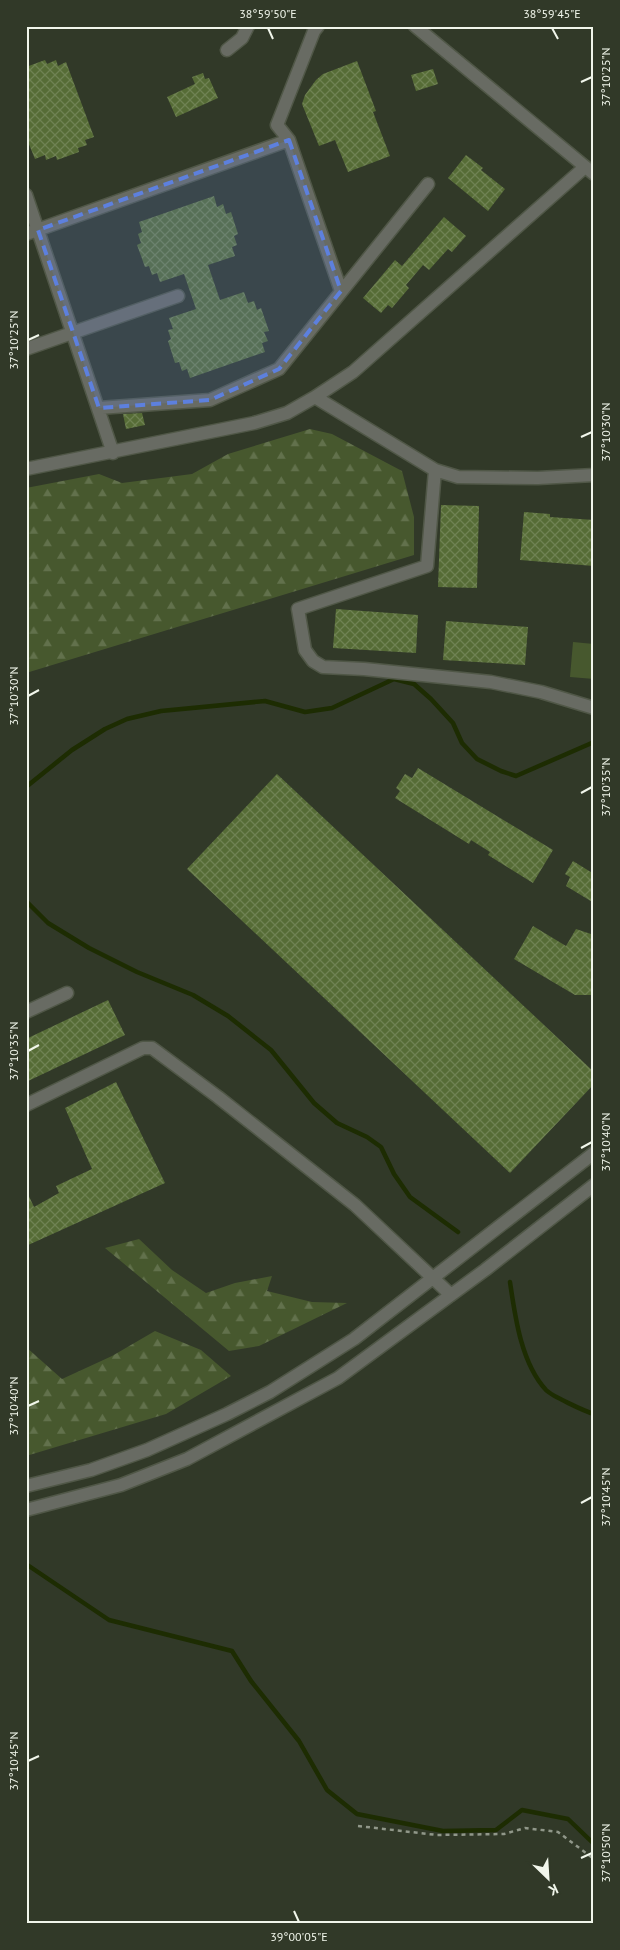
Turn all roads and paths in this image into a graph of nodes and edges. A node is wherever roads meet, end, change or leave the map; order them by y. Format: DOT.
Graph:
graph roads {
  1 [pos="248,26"];
  2 [pos="318,26"];
  3 [pos="415,26"];
  4 [pos="227,50"];
  5 [pos="289,140"];
  6 [pos="589,171"];
  7 [pos="428,184"];
  8 [pos="26,195"];
  9 [pos="32,232"];
  10 [pos="342,292"];
  11 [pos="178,296"];
  12 [pos="73,333"];
  13 [pos="26,349"];
  14 [pos="315,397"];
  15 [pos="99,408"];
  16 [pos="113,453"];
  17 [pos="26,469"];
  18 [pos="435,470"];
  19 [pos="594,475"];
  20 [pos="594,708"];
  21 [pos="66,993"];
  22 [pos="26,1012"];
  23 [pos="26,1105"];
  24 [pos="594,1153"];
  25 [pos="594,1185"];
  26 [pos="434,1278"];
  27 [pos="451,1295"];
  28 [pos="26,1486"];
  29 [pos="26,1510"];
  30 [pos="358,1826"];
  31 [pos="594,1859"];
  1 -- 4 [label="street"];
  2 -- 5 [label="street"];
  3 -- 6 [label="street"];
  5 -- 9 [label="street"];
  5 -- 10 [label="street"];
  6 -- 14 [label="street"];
  7 -- 10 [label="street"];
  8 -- 9 [label="street"];
  9 -- 12 [label="street"];
  10 -- 15 [label="street"];
  11 -- 12 [label="street"];
  12 -- 13 [label="street"];
  12 -- 15 [label="street"];
  14 -- 16 [label="street"];
  14 -- 18 [label="street"];
  15 -- 16 [label="street"];
  16 -- 17 [label="street"];
  18 -- 19 [label="street"];
  18 -- 20 [label="street"];
  21 -- 22 [label="street"];
  23 -- 26 [label="street"];
  24 -- 26 [label="street"];
  25 -- 27 [label="street"];
  26 -- 27 [label="street"];
  26 -- 28 [label="street"];
  27 -- 29 [label="street"];
  30 -- 31 [label="path"];
}
